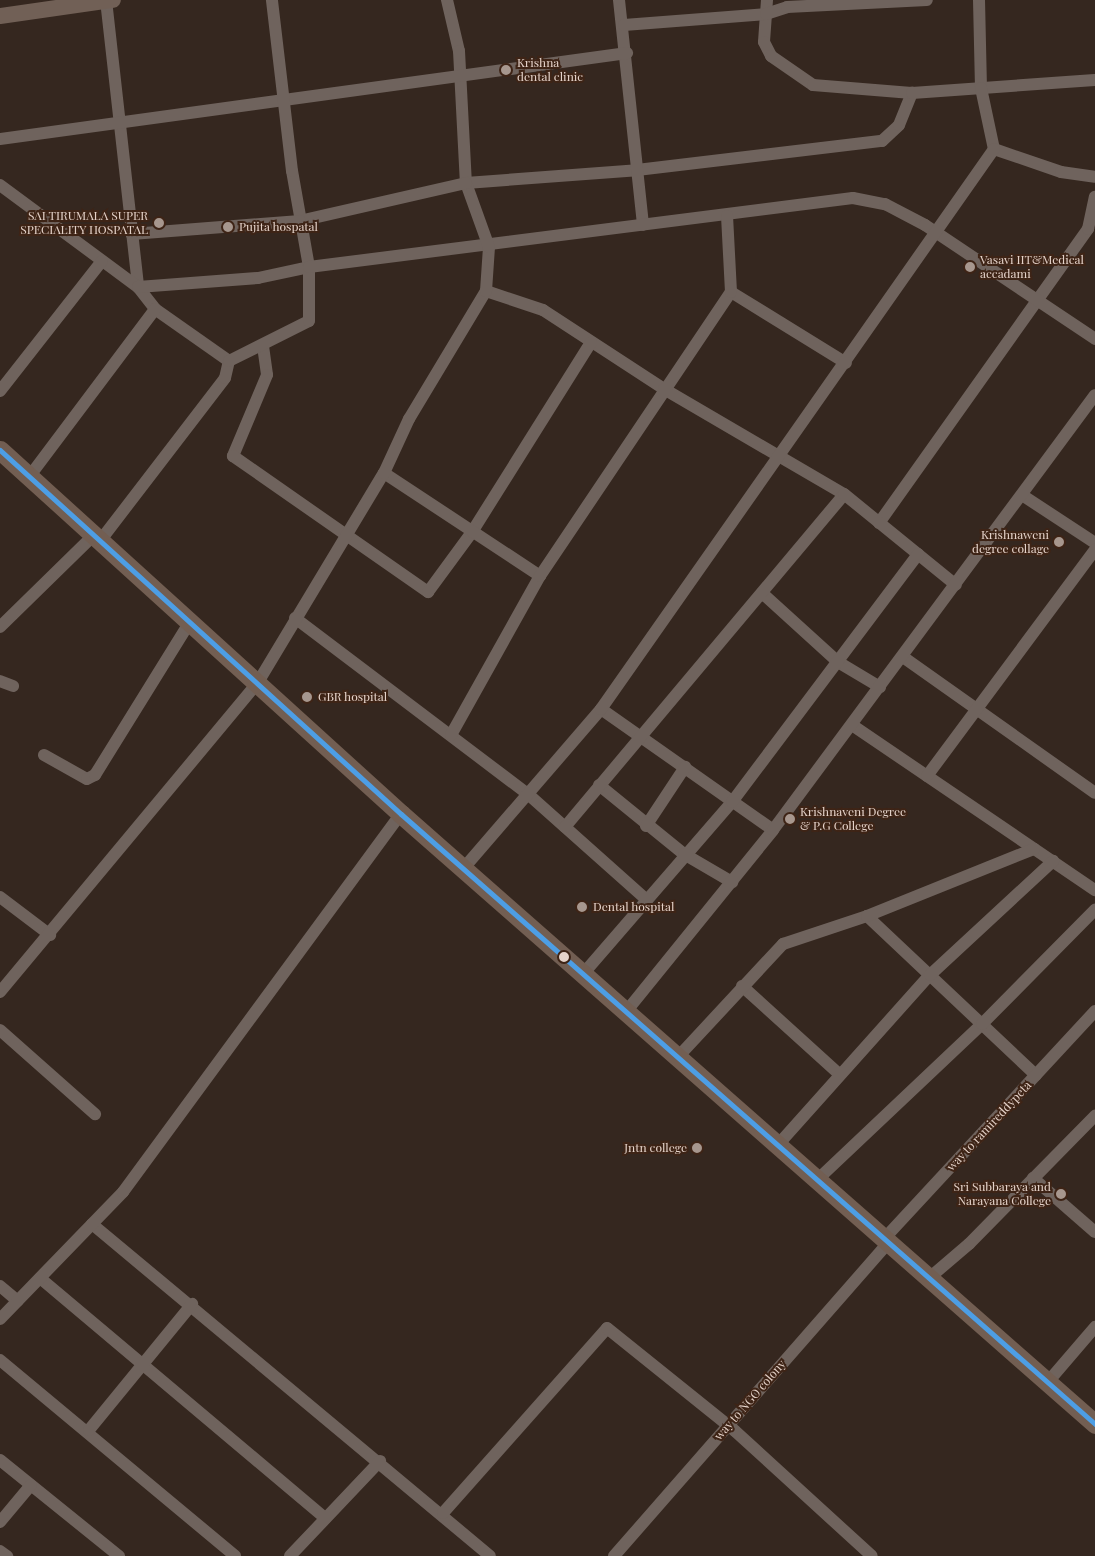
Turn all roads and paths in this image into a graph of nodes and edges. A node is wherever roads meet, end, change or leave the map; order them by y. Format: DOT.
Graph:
graph roads {
  1 [pos="108,0"];
  2 [pos="272,0"];
  3 [pos="447,0"];
  4 [pos="620,0"];
  5 [pos="767,0"];
  6 [pos="927,0"];
  7 [pos="979,0"];
  8 [pos="766,14"];
  9 [pos="0,16"];
  10 [pos="624,26"];
  11 [pos="627,53"];
  12 [pos="459,76"];
  13 [pos="1095,80"];
  14 [pos="981,88"];
  15 [pos="912,93"];
  16 [pos="284,98"];
  17 [pos="118,122"];
  18 [pos="0,139"];
  19 [pos="994,149"];
  20 [pos="637,170"];
  21 [pos="1095,177"];
  22 [pos="466,183"];
  23 [pos="0,185"];
  24 [pos="1095,197"];
  25 [pos="727,216"];
  26 [pos="300,221"];
  27 [pos="643,225"];
  28 [pos="936,232"];
  29 [pos="132,234"];
  30 [pos="489,247"];
  31 [pos="102,261"];
  32 [pos="309,267"];
  33 [pos="138,287"];
  34 [pos="486,291"];
  35 [pos="732,292"];
  36 [pos="1040,301"];
  37 [pos="155,309"];
  38 [pos="1095,339"];
  39 [pos="591,342"];
  40 [pos="263,346"];
  41 [pos="229,361"];
  42 [pos="846,363"];
  43 [pos="664,389"];
  44 [pos="0,391"];
  45 [pos="1095,395"];
  46 [pos="0,450"];
  47 [pos="783,455"];
  48 [pos="384,473"];
  49 [pos="29,476"];
  50 [pos="844,494"];
  51 [pos="1022,495"];
  52 [pos="880,523"];
  53 [pos="472,532"];
  54 [pos="347,534"];
  55 [pos="97,538"];
  56 [pos="1095,543"];
  57 [pos="1095,550"];
  58 [pos="918,554"];
  59 [pos="540,576"];
  60 [pos="956,585"];
  61 [pos="762,593"];
  62 [pos="295,618"];
  63 [pos="190,622"];
  64 [pos="0,627"];
  65 [pos="903,657"];
  66 [pos="838,662"];
  67 [pos="0,681"];
  68 [pos="257,683"];
  69 [pos="14,686"];
  70 [pos="880,687"];
  71 [pos="601,709"];
  72 [pos="976,709"];
  73 [pos="852,725"];
  74 [pos="451,735"];
  75 [pos="640,735"];
  76 [pos="44,756"];
  77 [pos="685,767"];
  78 [pos="927,776"];
  79 [pos="599,785"];
  80 [pos="1095,793"];
  81 [pos="529,795"];
  82 [pos="732,802"];
  83 [pos="401,814"];
  84 [pos="646,826"];
  85 [pos="565,827"];
  86 [pos="773,830"];
  87 [pos="1034,849"];
  88 [pos="684,854"];
  89 [pos="1053,861"];
  90 [pos="463,869"];
  91 [pos="732,882"];
  92 [pos="1095,890"];
  93 [pos="0,896"];
  94 [pos="648,900"];
  95 [pos="1095,910"];
  96 [pos="867,916"];
  97 [pos="50,935"];
  98 [pos="584,974"];
  99 [pos="930,975"];
  100 [pos="742,986"];
  101 [pos="0,992"];
  102 [pos="1095,1011"];
  103 [pos="625,1013"];
  104 [pos="982,1024"];
  105 [pos="0,1030"];
  106 [pos="677,1058"];
  107 [pos="840,1075"];
  108 [pos="1036,1075"];
  109 [pos="95,1114"];
  110 [pos="1095,1116"];
  111 [pos="776,1147"];
  112 [pos="1033,1178"];
  113 [pos="816,1181"];
  114 [pos="92,1224"];
  115 [pos="1095,1232"];
  116 [pos="885,1242"];
  117 [pos="40,1278"];
  118 [pos="928,1279"];
  119 [pos="0,1286"];
  120 [pos="18,1301"];
  121 [pos="192,1304"];
  122 [pos="0,1319"];
  123 [pos="1095,1327"];
  124 [pos="0,1360"];
  125 [pos="142,1366"];
  126 [pos="1047,1383"];
  127 [pos="1095,1424"];
  128 [pos="728,1426"];
  129 [pos="89,1430"];
  130 [pos="0,1460"];
  131 [pos="380,1461"];
  132 [pos="31,1486"];
  133 [pos="443,1513"];
  134 [pos="325,1518"];
  135 [pos="0,1522"];
  136 [pos="0,1551"];
  137 [pos="6,1556"];
  138 [pos="119,1556"];
  139 [pos="235,1556"];
  140 [pos="290,1556"];
  141 [pos="490,1556"];
  142 [pos="614,1556"];
  143 [pos="872,1556"];
  1 -- 9 [label="main road"];
  1 -- 17 [label="street"];
  2 -- 16 [label="street"];
  3 -- 12 [label="street"];
  4 -- 10 [label="street"];
  5 -- 8 [label="street"];
  6 -- 8 [label="street"];
  7 -- 14 [label="street"];
  8 -- 10 [label="street"];
  8 -- 15 [label="street"];
  10 -- 11 [label="street"];
  11 -- 12 [label="street"];
  11 -- 20 [label="street"];
  12 -- 16 [label="street"];
  12 -- 22 [label="street"];
  13 -- 14 [label="street"];
  14 -- 15 [label="street"];
  14 -- 19 [label="street"];
  15 -- 20 [label="street"];
  16 -- 17 [label="street"];
  16 -- 26 [label="street"];
  17 -- 18 [label="street"];
  17 -- 29 [label="street"];
  19 -- 21 [label="street"];
  19 -- 28 [label="street"];
  20 -- 22 [label="street"];
  20 -- 27 [label="street"];
  22 -- 26 [label="street"];
  22 -- 30 [label="street"];
  23 -- 31 [label="street"];
  24 -- 36 [label="street"];
  25 -- 27 [label="street"];
  25 -- 28 [label="street"];
  25 -- 35 [label="street"];
  26 -- 29 [label="street"];
  26 -- 32 [label="street"];
  27 -- 30 [label="street"];
  28 -- 36 [label="street"];
  28 -- 42 [label="street"];
  29 -- 33 [label="street"];
  30 -- 32 [label="street"];
  30 -- 34 [label="street"];
  31 -- 33 [label="street"];
  31 -- 44 [label="street"];
  32 -- 33 [label="street"];
  32 -- 40 [label="street"];
  33 -- 37 [label="street"];
  34 -- 39 [label="street"];
  34 -- 48 [label="street"];
  35 -- 42 [label="street"];
  35 -- 43 [label="street"];
  36 -- 38 [label="street"];
  36 -- 52 [label="street"];
  37 -- 41 [label="street"];
  37 -- 49 [label="street"];
  39 -- 43 [label="street"];
  39 -- 53 [label="street"];
  40 -- 41 [label="street"];
  40 -- 54 [label="street"];
  41 -- 55 [label="street"];
  42 -- 47 [label="street"];
  43 -- 47 [label="street"];
  43 -- 59 [label="street"];
  45 -- 51 [label="street"];
  46 -- 49 [label="highway"];
  47 -- 50 [label="street"];
  47 -- 71 [label="street"];
  48 -- 53 [label="street"];
  48 -- 54 [label="street"];
  49 -- 55 [label="highway"];
  50 -- 52 [label="street"];
  50 -- 61 [label="street"];
  51 -- 56 [label="street"];
  51 -- 60 [label="street"];
  52 -- 58 [label="street"];
  53 -- 54 [label="street"];
  53 -- 59 [label="street"];
  54 -- 62 [label="street"];
  55 -- 63 [label="highway"];
  55 -- 64 [label="street"];
  57 -- 72 [label="street"];
  58 -- 60 [label="street"];
  58 -- 66 [label="street"];
  59 -- 74 [label="street"];
  60 -- 65 [label="street"];
  61 -- 66 [label="street"];
  61 -- 75 [label="street"];
  62 -- 68 [label="street"];
  62 -- 74 [label="street"];
  63 -- 68 [label="highway"];
  63 -- 76 [label="street"];
  65 -- 70 [label="street"];
  65 -- 72 [label="street"];
  66 -- 70 [label="street"];
  66 -- 82 [label="street"];
  67 -- 69 [label="street"];
  68 -- 83 [label="highway"];
  68 -- 97 [label="street"];
  70 -- 73 [label="street"];
  71 -- 75 [label="street"];
  71 -- 81 [label="street"];
  72 -- 78 [label="street"];
  72 -- 80 [label="street"];
  73 -- 78 [label="street"];
  73 -- 86 [label="street"];
  74 -- 81 [label="street"];
  75 -- 77 [label="street"];
  75 -- 79 [label="street"];
  77 -- 82 [label="street"];
  77 -- 84 [label="street"];
  78 -- 87 [label="street"];
  79 -- 84 [label="street"];
  79 -- 85 [label="street"];
  81 -- 85 [label="street"];
  81 -- 90 [label="street"];
  82 -- 86 [label="street"];
  82 -- 88 [label="street"];
  83 -- 90 [label="highway"];
  83 -- 114 [label="street"];
  84 -- 88 [label="street"];
  85 -- 94 [label="street"];
  86 -- 91 [label="street"];
  87 -- 89 [label="street"];
  87 -- 96 [label="street"];
  88 -- 91 [label="street"];
  88 -- 94 [label="street"];
  89 -- 92 [label="street"];
  89 -- 99 [label="street"];
  90 -- 98 [label="highway"];
  91 -- 103 [label="street"];
  93 -- 97 [label="street"];
  94 -- 98 [label="street"];
  95 -- 104 [label="street"];
  96 -- 99 [label="street"];
  96 -- 100 [label="street"];
  97 -- 101 [label="street"];
  98 -- 103 [label="highway"];
  99 -- 104 [label="street"];
  99 -- 107 [label="street"];
  100 -- 106 [label="street"];
  100 -- 107 [label="street"];
  102 -- 108 [label="street, way to ramireddypeta"];
  103 -- 106 [label="highway"];
  104 -- 108 [label="street"];
  104 -- 113 [label="street"];
  105 -- 109 [label="street"];
  106 -- 111 [label="highway"];
  107 -- 111 [label="street"];
  108 -- 116 [label="street, way to ramireddypeta"];
  110 -- 112 [label="street"];
  111 -- 113 [label="highway"];
  112 -- 115 [label="street"];
  112 -- 118 [label="street"];
  113 -- 116 [label="highway"];
  114 -- 117 [label="street"];
  114 -- 121 [label="street"];
  116 -- 118 [label="highway"];
  116 -- 128 [label="street, way to NGO colony"];
  117 -- 120 [label="street"];
  117 -- 125 [label="street"];
  118 -- 126 [label="highway"];
  119 -- 120 [label="street"];
  120 -- 122 [label="street"];
  121 -- 125 [label="street"];
  121 -- 131 [label="street"];
  123 -- 126 [label="street"];
  124 -- 129 [label="street"];
  125 -- 129 [label="street"];
  125 -- 134 [label="street"];
  126 -- 127 [label="highway"];
  128 -- 133 [label="street"];
  128 -- 142 [label="street, way to NGO colony"];
  128 -- 143 [label="street"];
  129 -- 139 [label="street"];
  130 -- 132 [label="street"];
  131 -- 133 [label="street"];
  131 -- 134 [label="street"];
  132 -- 135 [label="street"];
  132 -- 138 [label="street"];
  133 -- 141 [label="street"];
  134 -- 140 [label="street"];
  136 -- 137 [label="street"];
}
